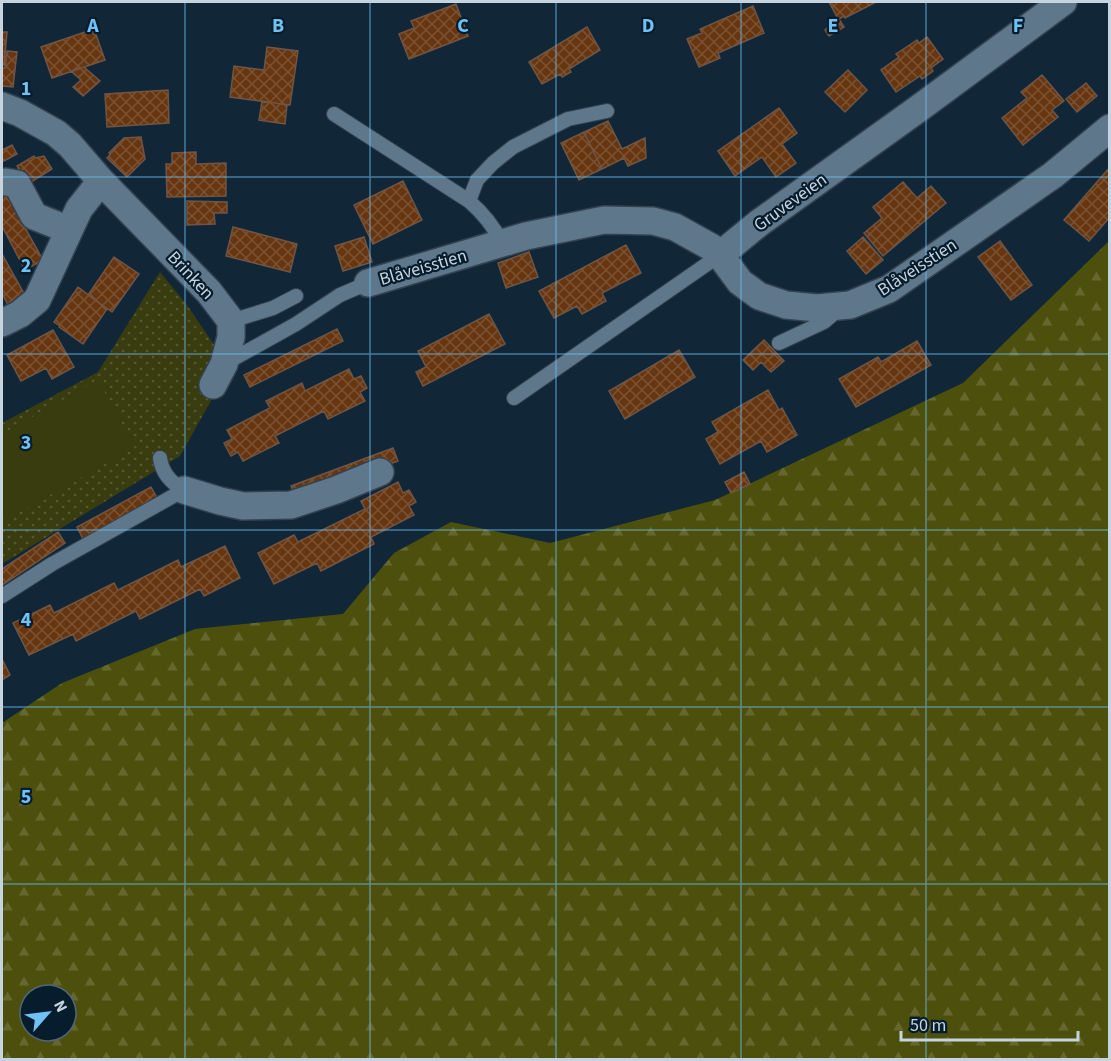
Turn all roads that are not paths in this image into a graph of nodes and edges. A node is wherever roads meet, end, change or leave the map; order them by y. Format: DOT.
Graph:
graph roads {
  1 [pos="1064,2"];
  2 [pos="2,106"];
  3 [pos="607,111"];
  4 [pos="334,114"];
  5 [pos="1110,128"];
  6 [pos="6,182"];
  7 [pos="101,182"];
  8 [pos="468,201"];
  9 [pos="69,230"];
  10 [pos="503,244"];
  11 [pos="720,255"];
  12 [pos="368,283"];
  13 [pos="296,296"];
  14 [pos="841,306"];
  15 [pos="231,321"];
  16 [pos="2,324"];
  17 [pos="779,343"];
  18 [pos="218,374"];
  19 [pos="514,398"];
  20 [pos="160,458"];
  21 [pos="380,472"];
  22 [pos="184,490"];
  23 [pos="2,596"];
  1 -- 11 [label="street, Gruveveien"];
  2 -- 7 [label="street, Brinken"];
  3 -- 8 [label="lane"];
  4 -- 8 [label="lane"];
  5 -- 14 [label="street, Blåveisstien"];
  6 -- 9 [label="street"];
  7 -- 9 [label="street"];
  7 -- 15 [label="street, Brinken"];
  8 -- 10 [label="lane"];
  9 -- 16 [label="street"];
  10 -- 11 [label="street, Blåveisstien"];
  10 -- 12 [label="street, Blåveisstien"];
  11 -- 14 [label="street, Blåveisstien"];
  11 -- 19 [label="lane, Gruveveien"];
  12 -- 18 [label="lane"];
  13 -- 15 [label="lane"];
  14 -- 17 [label="lane"];
  15 -- 18 [label="street"];
  20 -- 22 [label="lane"];
  21 -- 22 [label="street"];
  22 -- 23 [label="lane"];
}
